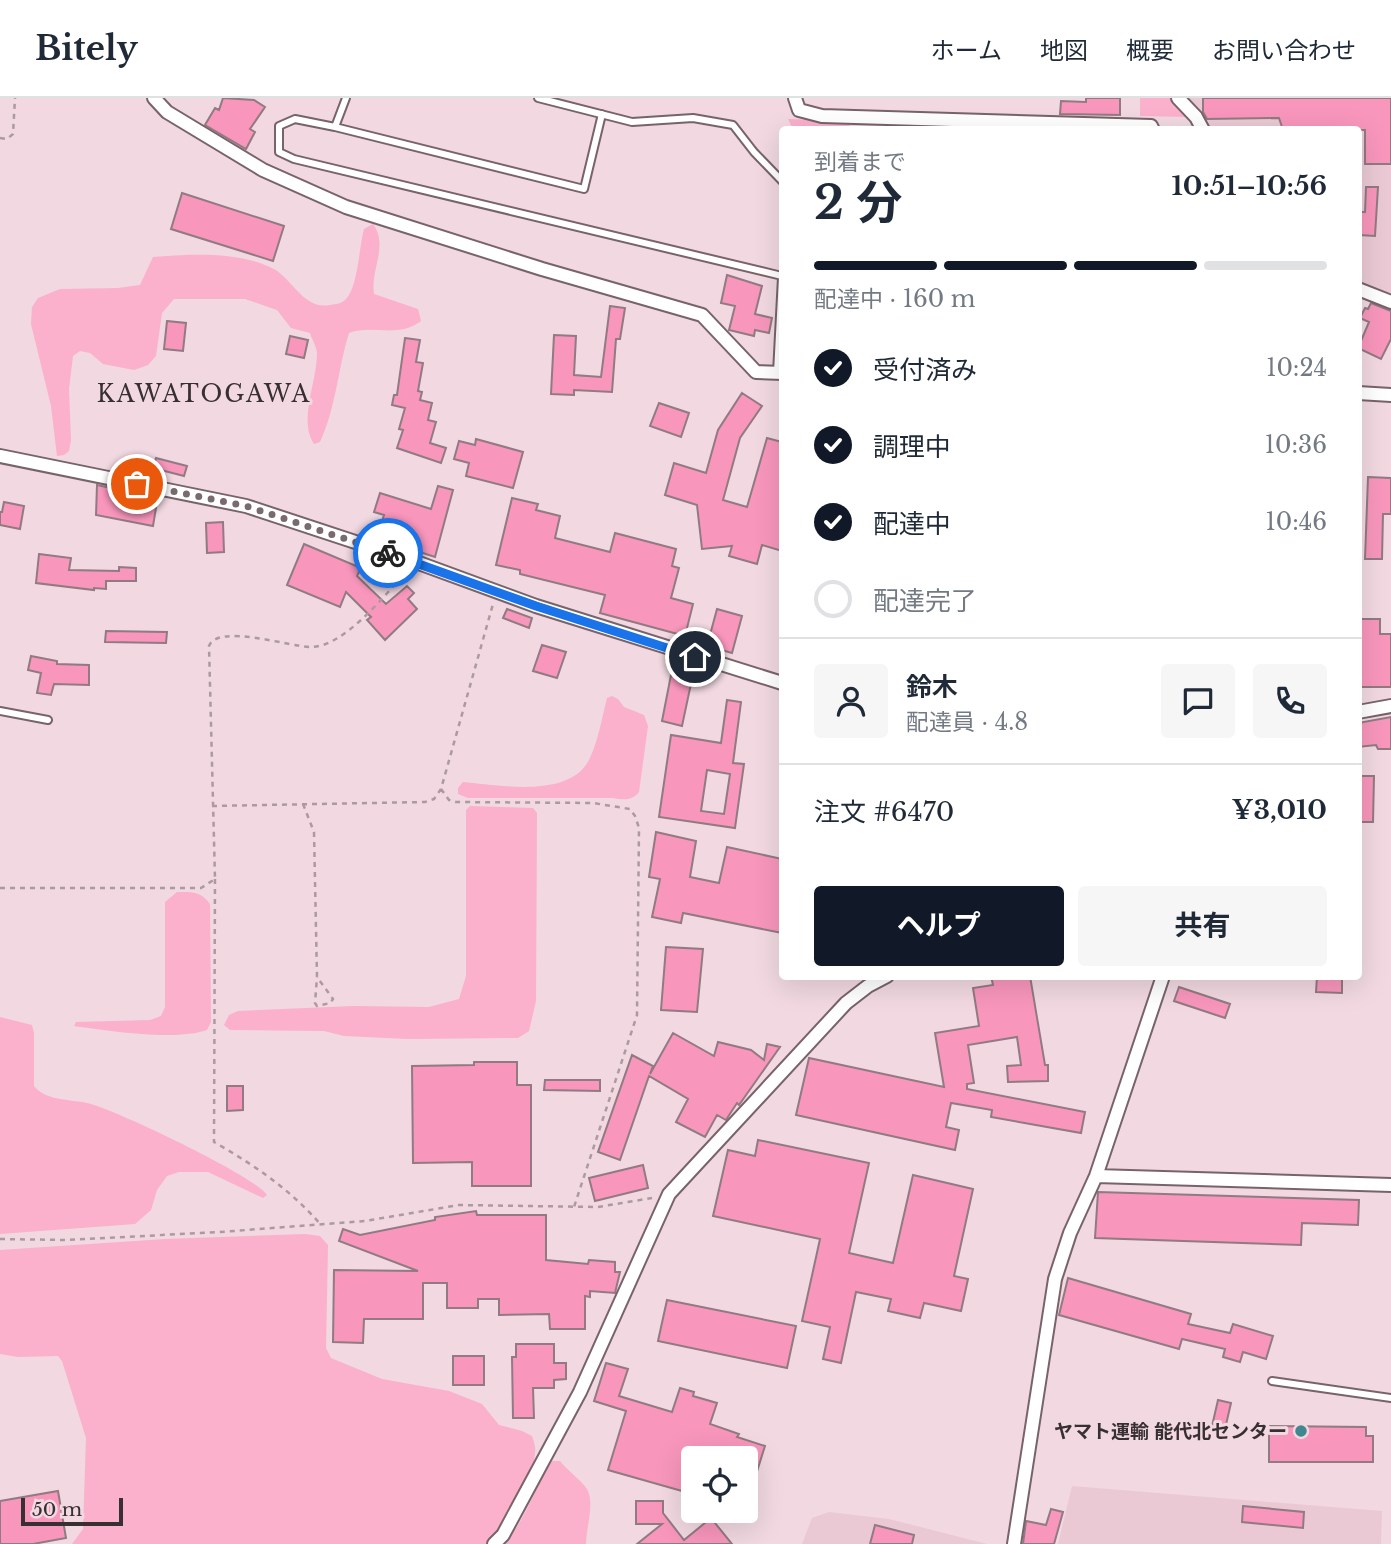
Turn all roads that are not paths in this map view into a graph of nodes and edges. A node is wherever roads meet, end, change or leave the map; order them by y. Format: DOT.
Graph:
graph roads {
  1 [pos="154,98"];
  2 [pos="346,98"];
  3 [pos="538,98"];
  4 [pos="795,98"];
  5 [pos="1178,98"];
  6 [pos="602,114"];
  7 [pos="944,124"];
  8 [pos="1037,126"];
  9 [pos="1087,126"];
  10 [pos="1152,126"];
  11 [pos="1201,126"];
  12 [pos="335,127"];
  13 [pos="779,178"];
  14 [pos="779,275"];
  15 [pos="1362,291"];
  16 [pos="1391,302"];
  17 [pos="779,373"];
  18 [pos="1362,393"];
  19 [pos="1391,395"];
  20 [pos="0,456"];
  21 [pos="779,682"];
  22 [pos="1391,706"];
  23 [pos="0,711"];
  24 [pos="1362,711"];
  25 [pos="48,720"];
  26 [pos="879,980"];
  27 [pos="1162,980"];
  28 [pos="1096,1176"];
  29 [pos="1391,1185"];
  30 [pos="1272,1381"];
  31 [pos="1391,1398"];
  32 [pos="494,1544"];
  33 [pos="1014,1544"];
  1 -- 17 [label="street"];
  2 -- 12 [label="lane"];
  3 -- 6 [label="lane"];
  4 -- 7 [label="street"];
  5 -- 11 [label="street"];
  6 -- 12 [label="lane"];
  6 -- 13 [label="lane"];
  7 -- 8 [label="street"];
  8 -- 9 [label="street"];
  9 -- 10 [label="street"];
  12 -- 14 [label="lane"];
  15 -- 16 [label="street"];
  18 -- 19 [label="street"];
  20 -- 21 [label="street"];
  22 -- 24 [label="street"];
  23 -- 25 [label="lane"];
  26 -- 32 [label="street"];
  27 -- 28 [label="street"];
  28 -- 29 [label="street"];
  28 -- 33 [label="street"];
  30 -- 31 [label="lane"];
}
